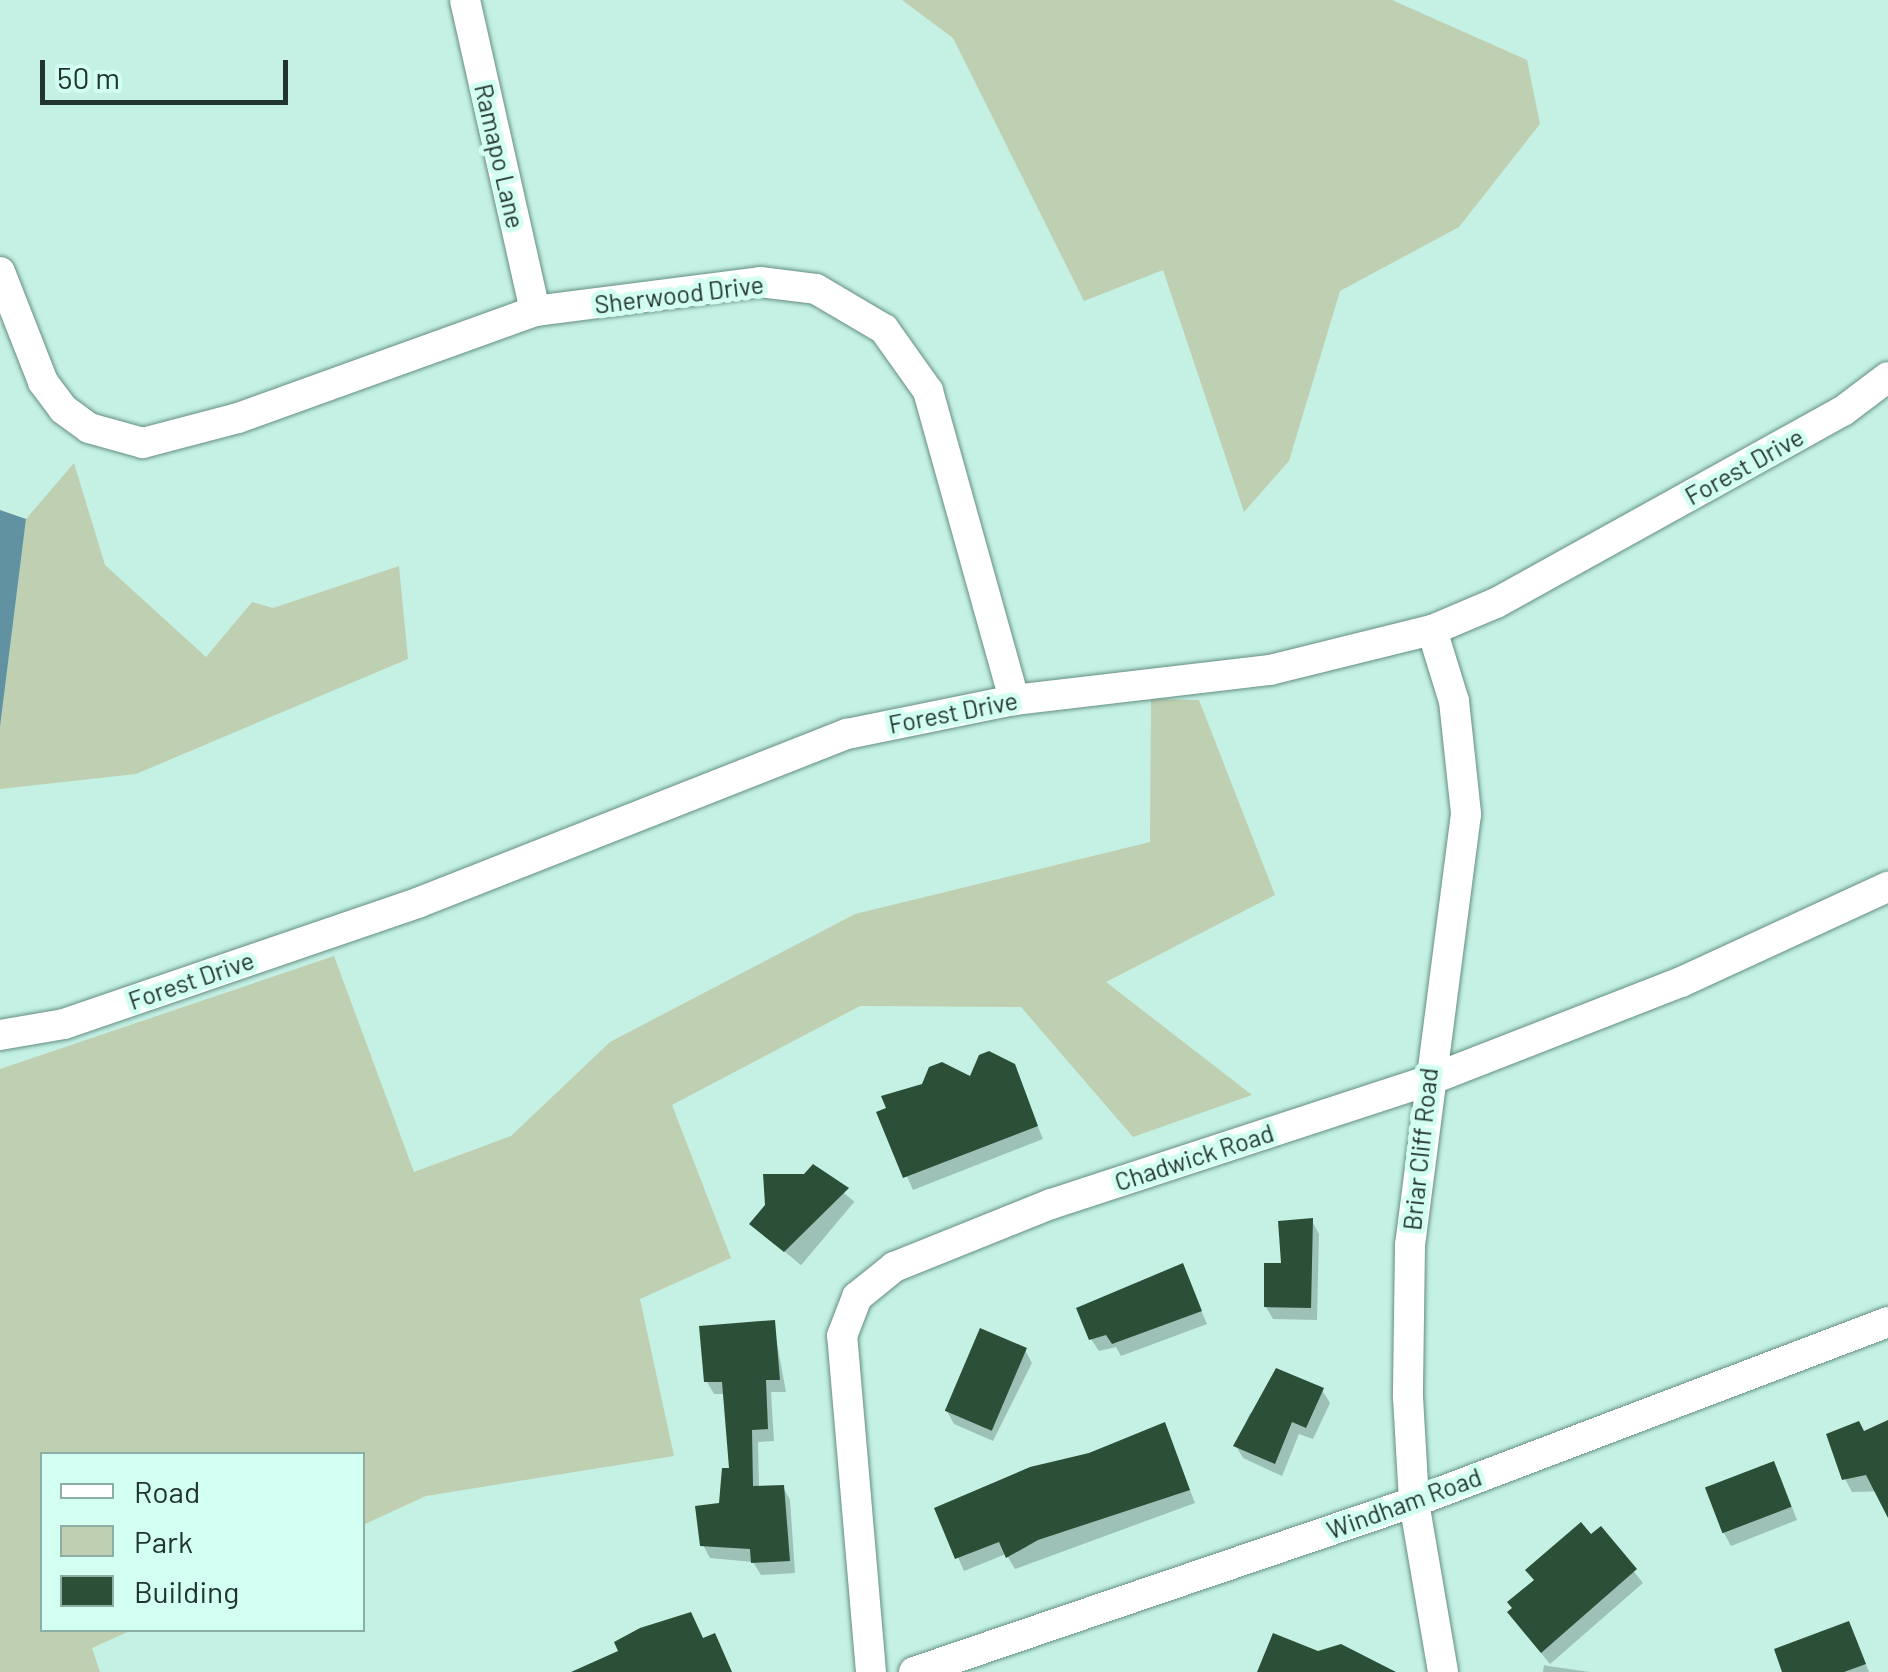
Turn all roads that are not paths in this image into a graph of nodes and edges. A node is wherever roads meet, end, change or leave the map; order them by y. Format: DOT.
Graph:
graph roads {
  1 [pos="465,0"];
  2 [pos="0,272"];
  3 [pos="534,312"];
  4 [pos="1888,377"];
  5 [pos="1432,630"];
  6 [pos="1014,700"];
  7 [pos="1888,887"];
  8 [pos="0,1034"];
  9 [pos="1426,1081"];
  10 [pos="1888,1322"];
  11 [pos="1414,1502"];
  12 [pos="872,1672"];
  13 [pos="914,1672"];
  14 [pos="1443,1672"];
  1 -- 3 [label="street, Ramapo Lane"];
  2 -- 3 [label="street, Sherwood Drive"];
  3 -- 6 [label="street, Sherwood Drive"];
  4 -- 5 [label="street, Forest Drive"];
  5 -- 6 [label="street, Forest Drive"];
  5 -- 9 [label="street, Briar Cliff Road"];
  6 -- 8 [label="street, Forest Drive"];
  7 -- 9 [label="street, Chadwick Road"];
  9 -- 11 [label="street, Briar Cliff Road"];
  9 -- 12 [label="street, Chadwick Road"];
  10 -- 11 [label="street, Windham Road"];
  11 -- 13 [label="street, Windham Road"];
  11 -- 14 [label="street, Briar Cliff Road"];
}
